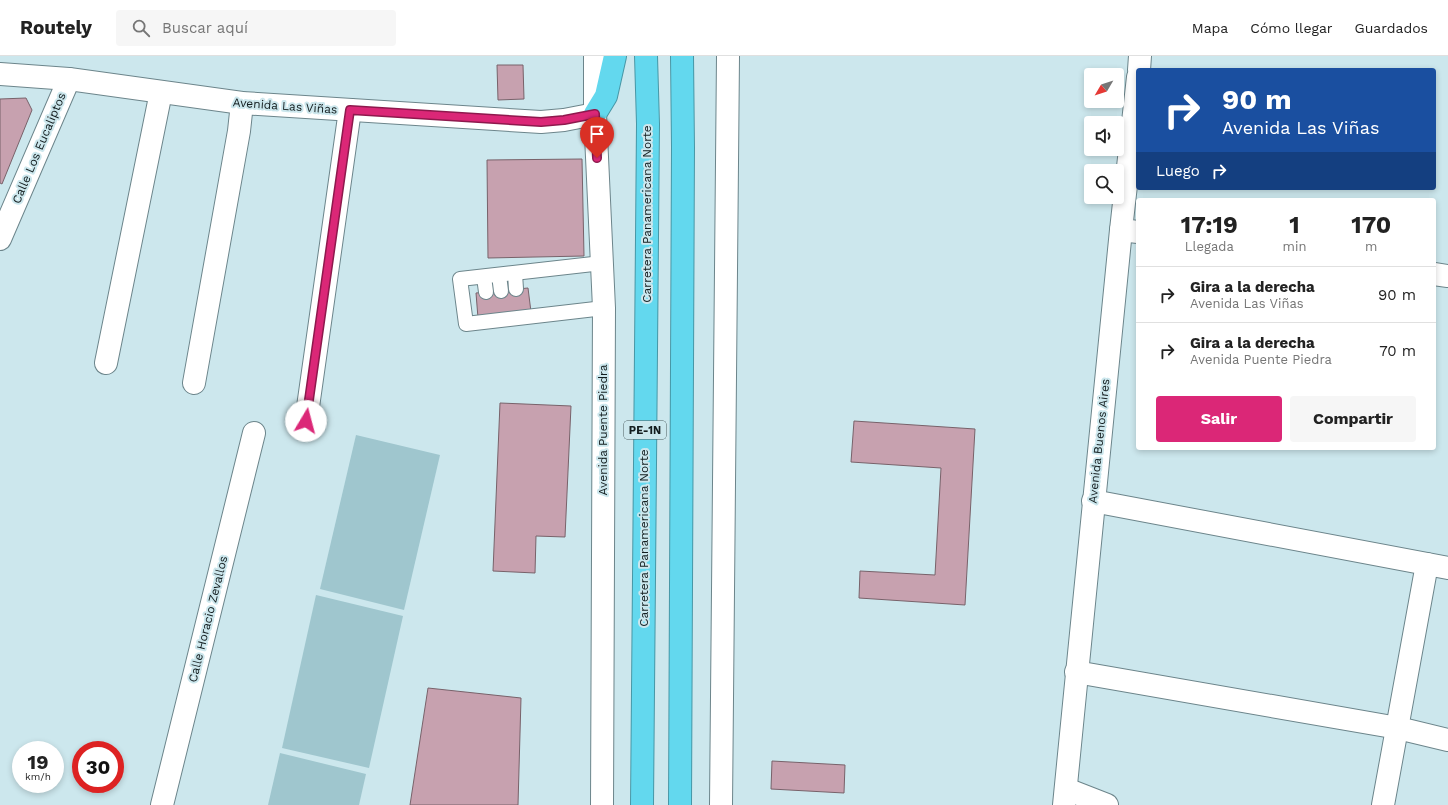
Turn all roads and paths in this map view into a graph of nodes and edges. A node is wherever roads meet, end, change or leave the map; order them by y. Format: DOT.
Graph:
graph roads {
  1 [pos="595,56"];
  2 [pos="615,56"];
  3 [pos="646,56"];
  4 [pos="682,56"];
  5 [pos="728,56"];
  6 [pos="1140,56"];
  7 [pos="1139,68"];
  8 [pos="0,74"];
  9 [pos="69,80"];
  10 [pos="161,92"];
  11 [pos="242,103"];
  12 [pos="350,110"];
  13 [pos="1136,110"];
  14 [pos="595,114"];
  15 [pos="1129,231"];
  16 [pos="0,239"];
  17 [pos="602,263"];
  18 [pos="515,274"];
  19 [pos="1436,274"];
  20 [pos="499,275"];
  21 [pos="1448,276"];
  22 [pos="484,277"];
  23 [pos="516,289"];
  24 [pos="501,291"];
  25 [pos="486,292"];
  26 [pos="604,308"];
  27 [pos="106,363"];
  28 [pos="194,383"];
  29 [pos="306,421"];
  30 [pos="254,433"];
  31 [pos="1093,501"];
  32 [pos="1427,564"];
  33 [pos="1448,568"];
  34 [pos="1076,672"];
  35 [pos="1398,728"];
  36 [pos="1448,740"];
  37 [pos="1065,797"];
  38 [pos="162,805"];
  39 [pos="602,805"];
  40 [pos="642,805"];
  41 [pos="680,805"];
  42 [pos="722,805"];
  43 [pos="1107,805"];
  44 [pos="1383,805"];
  1 -- 14 [label="street, Avenida Puente Piedra"];
  2 -- 14 [label="highway"];
  3 -- 40 [label="highway, Carretera Panamericana Norte / PE-1N"];
  4 -- 41 [label="highway, PE-1N"];
  5 -- 42 [label="street"];
  6 -- 7 [label="street"];
  8 -- 9 [label="street, Avenida Las Viñas"];
  9 -- 10 [label="street, Avenida Las Viñas"];
  9 -- 16 [label="street, Calle Los Eucaliptos"];
  10 -- 11 [label="street, Avenida Las Viñas"];
  10 -- 27 [label="street"];
  11 -- 12 [label="street, Avenida Las Viñas"];
  11 -- 28 [label="street"];
  12 -- 14 [label="street, Avenida Las Viñas"];
  12 -- 29 [label="street"];
  13 -- 15 [label="street, Avenida Buenos Aires"];
  14 -- 17 [label="street, Avenida Puente Piedra"];
  15 -- 31 [label="street, Avenida Buenos Aires"];
  17 -- 18 [label="lane"];
  17 -- 26 [label="street, Avenida Puente Piedra"];
  18 -- 20 [label="lane"];
  18 -- 23 [label="lane"];
  19 -- 21 [label="street"];
  20 -- 22 [label="lane"];
  20 -- 24 [label="lane"];
  22 -- 25 [label="lane"];
  22 -- 26 [label="lane"];
  26 -- 39 [label="street, Avenida Puente Piedra"];
  30 -- 38 [label="street, Calle Horacio Zevallos"];
  31 -- 32 [label="street"];
  31 -- 34 [label="street, Avenida Buenos Aires"];
  32 -- 33 [label="street"];
  32 -- 35 [label="street"];
  34 -- 35 [label="street"];
  34 -- 37 [label="street, Avenida Buenos Aires"];
  35 -- 36 [label="street"];
  35 -- 44 [label="street"];
  37 -- 43 [label="street"];
}
